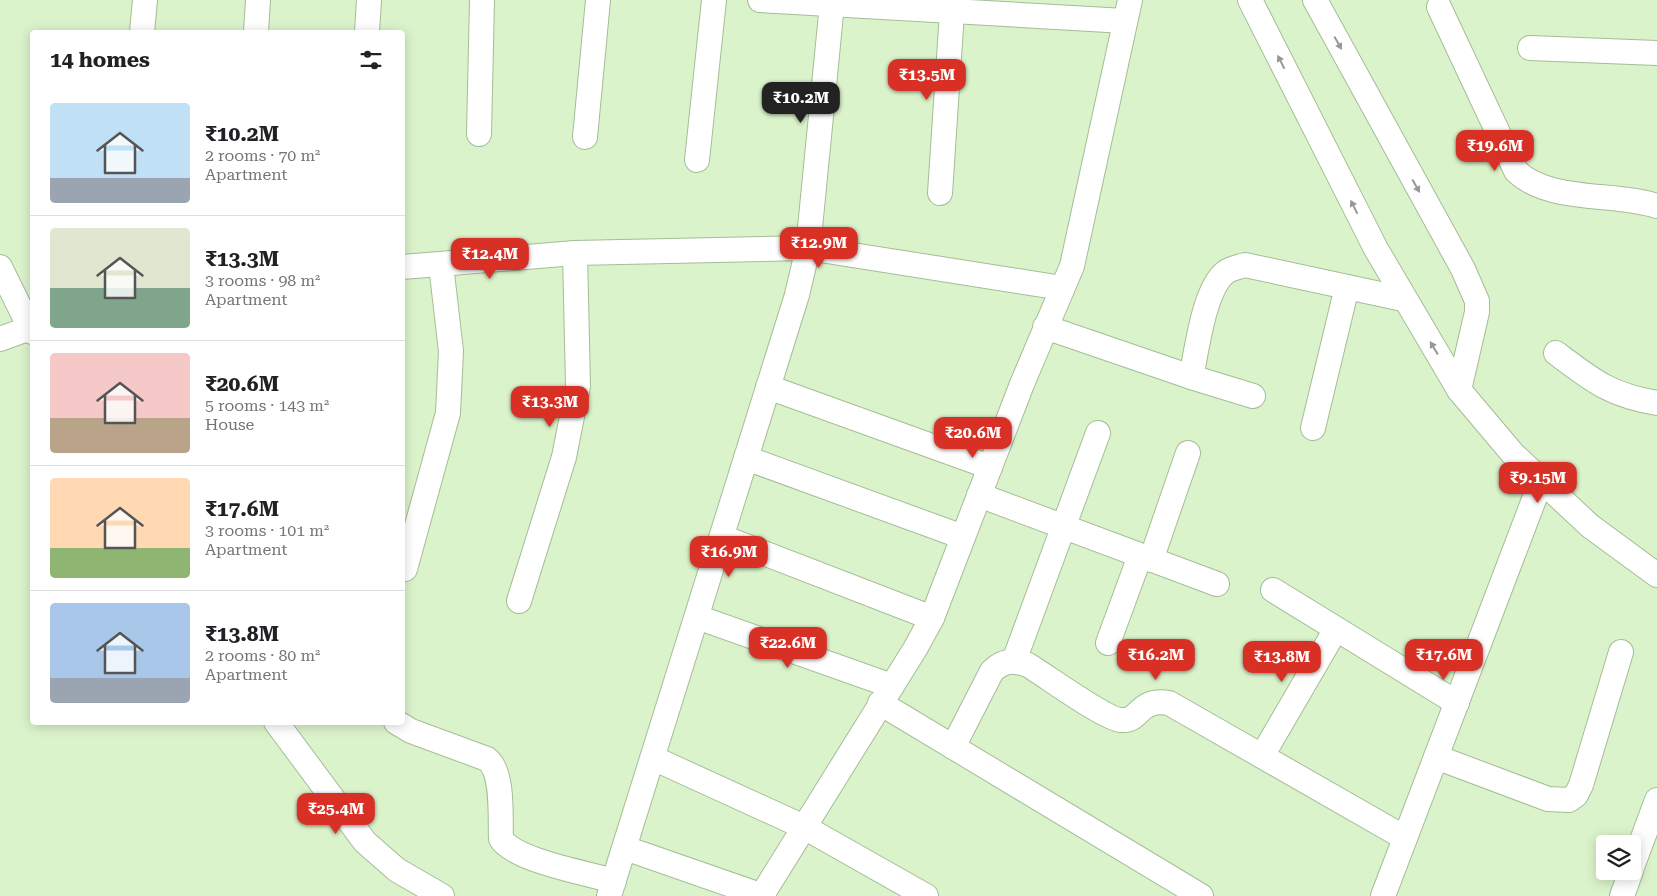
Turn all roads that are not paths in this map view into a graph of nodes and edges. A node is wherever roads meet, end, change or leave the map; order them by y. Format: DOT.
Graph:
graph roads {
  1 [pos="145,0"];
  2 [pos="258,0"];
  3 [pos="369,0"];
  4 [pos="482,0"];
  5 [pos="598,0"];
  6 [pos="714,0"];
  7 [pos="760,0"];
  8 [pos="1250,0"];
  9 [pos="1315,0"];
  10 [pos="832,4"];
  11 [pos="873,4"];
  12 [pos="1439,8"];
  13 [pos="1127,10"];
  14 [pos="952,12"];
  15 [pos="142,30"];
  16 [pos="256,30"];
  17 [pos="367,30"];
  18 [pos="1530,48"];
  19 [pos="1657,53"];
  20 [pos="479,134"];
  21 [pos="585,137"];
  22 [pos="698,160"];
  23 [pos="940,193"];
  24 [pos="1657,206"];
  25 [pos="808,248"];
  26 [pos="575,253"];
  27 [pos="441,266"];
  28 [pos="0,267"];
  29 [pos="405,267"];
  30 [pos="1348,287"];
  31 [pos="1062,288"];
  32 [pos="1403,299"];
  33 [pos="25,302"];
  34 [pos="30,322"];
  35 [pos="1045,327"];
  36 [pos="30,331"];
  37 [pos="0,339"];
  38 [pos="1556,354"];
  39 [pos="1191,377"];
  40 [pos="768,387"];
  41 [pos="1459,390"];
  42 [pos="1253,396"];
  43 [pos="1657,403"];
  44 [pos="1313,428"];
  45 [pos="1098,433"];
  46 [pos="1188,454"];
  47 [pos="746,458"];
  48 [pos="990,467"];
  49 [pos="1541,481"];
  50 [pos="979,495"];
  51 [pos="1065,527"];
  52 [pos="722,537"];
  53 [pos="963,537"];
  54 [pos="1146,558"];
  55 [pos="406,568"];
  56 [pos="1657,574"];
  57 [pos="1217,584"];
  58 [pos="1273,590"];
  59 [pos="518,601"];
  60 [pos="697,617"];
  61 [pos="932,618"];
  62 [pos="1336,629"];
  63 [pos="1108,643"];
  64 [pos="1621,652"];
  65 [pos="1014,661"];
  66 [pos="886,694"];
  67 [pos="1457,703"];
  68 [pos="278,725"];
  69 [pos="401,725"];
  70 [pos="953,747"];
  71 [pos="1262,756"];
  72 [pos="1436,756"];
  73 [pos="653,758"];
  74 [pos="1657,800"];
  75 [pos="804,827"];
  76 [pos="1405,838"];
  77 [pos="1641,843"];
  78 [pos="625,848"];
  79 [pos="1628,880"];
  80 [pos="612,888"];
  81 [pos="442,896"];
  82 [pos="762,896"];
  83 [pos="926,896"];
  84 [pos="1201,896"];
  85 [pos="1383,896"];
  86 [pos="1622,896"];
  1 -- 15 [label="street"];
  2 -- 16 [label="street"];
  3 -- 17 [label="street"];
  4 -- 20 [label="street"];
  5 -- 21 [label="street"];
  6 -- 22 [label="street"];
  7 -- 10 [label="street"];
  32 -- 8 [label="street, one-way"];
  9 -- 41 [label="street, one-way"];
  10 -- 11 [label="street"];
  10 -- 25 [label="street"];
  11 -- 14 [label="street"];
  12 -- 24 [label="street"];
  13 -- 14 [label="street"];
  13 -- 31 [label="street"];
  14 -- 23 [label="street"];
  18 -- 19 [label="street"];
  25 -- 26 [label="street"];
  25 -- 31 [label="street"];
  25 -- 40 [label="street"];
  26 -- 27 [label="street"];
  26 -- 59 [label="street"];
  27 -- 29 [label="street"];
  27 -- 55 [label="street"];
  28 -- 33 [label="street"];
  30 -- 32 [label="street"];
  30 -- 39 [label="street"];
  30 -- 44 [label="street"];
  31 -- 35 [label="street"];
  41 -- 32 [label="street, one-way"];
  33 -- 34 [label="street"];
  35 -- 39 [label="street"];
  35 -- 48 [label="street"];
  36 -- 37 [label="street"];
  38 -- 43 [label="street"];
  39 -- 42 [label="street"];
  40 -- 47 [label="street"];
  40 -- 48 [label="street"];
  41 -- 49 [label="street"];
  45 -- 51 [label="street"];
  46 -- 54 [label="street"];
  47 -- 52 [label="street"];
  47 -- 53 [label="street"];
  48 -- 50 [label="street"];
  49 -- 56 [label="street"];
  49 -- 67 [label="street"];
  50 -- 51 [label="street"];
  50 -- 53 [label="street"];
  51 -- 54 [label="street"];
  51 -- 65 [label="street"];
  52 -- 60 [label="street"];
  52 -- 61 [label="street"];
  53 -- 61 [label="street"];
  54 -- 57 [label="street"];
  54 -- 63 [label="street"];
  58 -- 62 [label="street"];
  60 -- 66 [label="street"];
  60 -- 73 [label="street"];
  61 -- 66 [label="street"];
  62 -- 67 [label="street"];
  62 -- 71 [label="street"];
  64 -- 72 [label="street"];
  65 -- 70 [label="street"];
  65 -- 71 [label="street"];
  66 -- 70 [label="street"];
  66 -- 75 [label="street"];
  67 -- 72 [label="street"];
  68 -- 81 [label="street"];
  69 -- 80 [label="street"];
  70 -- 84 [label="street"];
  71 -- 76 [label="street"];
  72 -- 76 [label="street"];
  73 -- 75 [label="street"];
  73 -- 78 [label="street"];
  74 -- 77 [label="street"];
  75 -- 82 [label="street"];
  75 -- 83 [label="street"];
  76 -- 85 [label="street"];
  78 -- 80 [label="street"];
  78 -- 82 [label="street"];
  79 -- 86 [label="street"];
}
